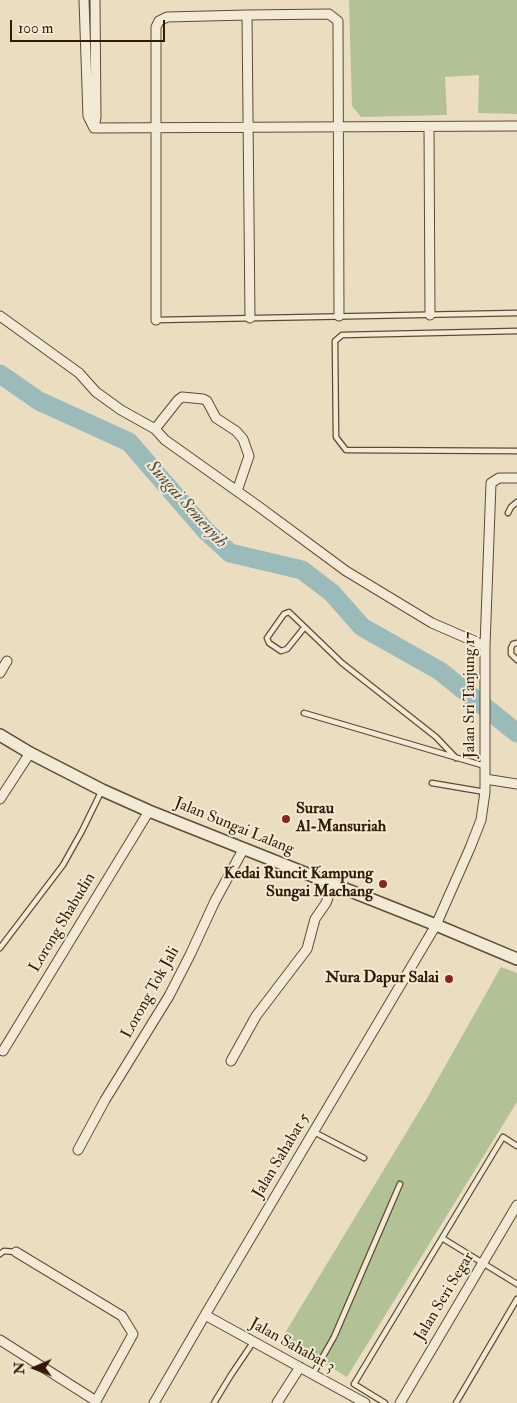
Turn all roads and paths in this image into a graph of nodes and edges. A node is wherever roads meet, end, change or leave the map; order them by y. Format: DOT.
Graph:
graph roads {
  1 [pos="84,0"];
  2 [pos="95,0"];
  3 [pos="246,15"];
  4 [pos="517,126"];
  5 [pos="339,127"];
  6 [pos="429,127"];
  7 [pos="94,128"];
  8 [pos="155,128"];
  9 [pos="247,128"];
  10 [pos="517,314"];
  11 [pos="430,315"];
  12 [pos="0,316"];
  13 [pos="339,316"];
  14 [pos="250,318"];
  15 [pos="156,320"];
  16 [pos="517,331"];
  17 [pos="154,429"];
  18 [pos="517,451"];
  19 [pos="517,478"];
  20 [pos="237,491"];
  21 [pos="517,502"];
  22 [pos="508,513"];
  23 [pos="304,628"];
  24 [pos="517,644"];
  25 [pos="485,646"];
  26 [pos="517,660"];
  27 [pos="7,661"];
  28 [pos="0,673"];
  29 [pos="304,713"];
  30 [pos="0,735"];
  31 [pos="30,753"];
  32 [pos="456,758"];
  33 [pos="486,767"];
  34 [pos="486,779"];
  35 [pos="432,783"];
  36 [pos="517,784"];
  37 [pos="102,790"];
  38 [pos="485,792"];
  39 [pos="0,799"];
  40 [pos="149,811"];
  41 [pos="244,848"];
  42 [pos="333,884"];
  43 [pos="436,925"];
  44 [pos="0,948"];
  45 [pos="517,959"];
  46 [pos="3,1051"];
  47 [pos="231,1061"];
  48 [pos="314,1132"];
  49 [pos="517,1146"];
  50 [pos="78,1150"];
  51 [pos="364,1158"];
  52 [pos="400,1184"];
  53 [pos="517,1205"];
  54 [pos="442,1238"];
  55 [pos="16,1252"];
  56 [pos="0,1254"];
  57 [pos="483,1263"];
  58 [pos="517,1284"];
  59 [pos="517,1300"];
  60 [pos="205,1315"];
  61 [pos="0,1340"];
  62 [pos="254,1341"];
  63 [pos="300,1367"];
  64 [pos="313,1374"];
  65 [pos="95,1402"];
  66 [pos="154,1403"];
  67 [pos="214,1403"];
  68 [pos="276,1403"];
  69 [pos="365,1403"];
  70 [pos="385,1403"];
  71 [pos="400,1403"];
  72 [pos="456,1403"];
  1 -- 7 [label="street"];
  2 -- 7 [label="street"];
  3 -- 5 [label="street"];
  3 -- 8 [label="street"];
  3 -- 9 [label="street"];
  4 -- 6 [label="street"];
  5 -- 6 [label="street"];
  5 -- 9 [label="street"];
  5 -- 13 [label="street"];
  6 -- 11 [label="street"];
  7 -- 8 [label="street"];
  8 -- 9 [label="street"];
  8 -- 15 [label="street"];
  9 -- 14 [label="street"];
  10 -- 11 [label="lane"];
  11 -- 13 [label="lane"];
  12 -- 17 [label="street"];
  13 -- 14 [label="lane"];
  14 -- 15 [label="lane"];
  16 -- 18 [label="lane"];
  17 -- 20 [label="street"];
  17 -- 20 [label="street"];
  19 -- 25 [label="street, Jalan Sri Tanjung 17"];
  20 -- 25 [label="street"];
  21 -- 22 [label="lane"];
  23 -- 23 [label="lane"];
  23 -- 32 [label="lane"];
  24 -- 26 [label="lane"];
  25 -- 33 [label="street, Jalan Sri Tanjung 17"];
  27 -- 28 [label="street"];
  29 -- 32 [label="lane"];
  30 -- 31 [label="street, Jalan Sungai Lalang"];
  31 -- 37 [label="street, Jalan Sungai Lalang"];
  31 -- 39 [label="street"];
  32 -- 33 [label="lane"];
  33 -- 34 [label="street, Jalan Sri Tanjung 17"];
  34 -- 36 [label="street"];
  34 -- 38 [label="street, Jalan Sri Tanjung 17"];
  35 -- 38 [label="lane"];
  37 -- 40 [label="street, Jalan Sungai Lalang"];
  37 -- 44 [label="lane"];
  38 -- 43 [label="street, Jalan Sri Tanjung 17"];
  40 -- 41 [label="street, Jalan Sungai Lalang"];
  40 -- 46 [label="street, Lorong Shabudin"];
  41 -- 42 [label="street, Jalan Sungai Lalang"];
  41 -- 50 [label="street, Lorong Tok Jali"];
  42 -- 43 [label="street, Jalan Sungai Lalang"];
  42 -- 47 [label="street"];
  43 -- 45 [label="street, Jalan Sungai Lalang"];
  43 -- 48 [label="street, Jalan Sahabat 5"];
  48 -- 51 [label="lane"];
  48 -- 60 [label="street, Jalan Sahabat 5"];
  49 -- 54 [label="lane"];
  52 -- 64 [label="lane"];
  53 -- 57 [label="street, Jalan Seri Segar"];
  54 -- 57 [label="lane"];
  54 -- 70 [label="lane"];
  55 -- 56 [label="lane"];
  55 -- 65 [label="street"];
  57 -- 58 [label="lane"];
  57 -- 71 [label="street, Jalan Seri Segar"];
  59 -- 72 [label="lane"];
  60 -- 62 [label="street, Jalan Sahabat 3"];
  60 -- 66 [label="street, Jalan Sahabat 5"];
  61 -- 65 [label="street"];
  62 -- 63 [label="street, Jalan Sahabat 3"];
  62 -- 67 [label="lane"];
  63 -- 64 [label="street, Jalan Sahabat 3"];
  63 -- 68 [label="street"];
  64 -- 69 [label="street, Jalan Sahabat 3"];
}
